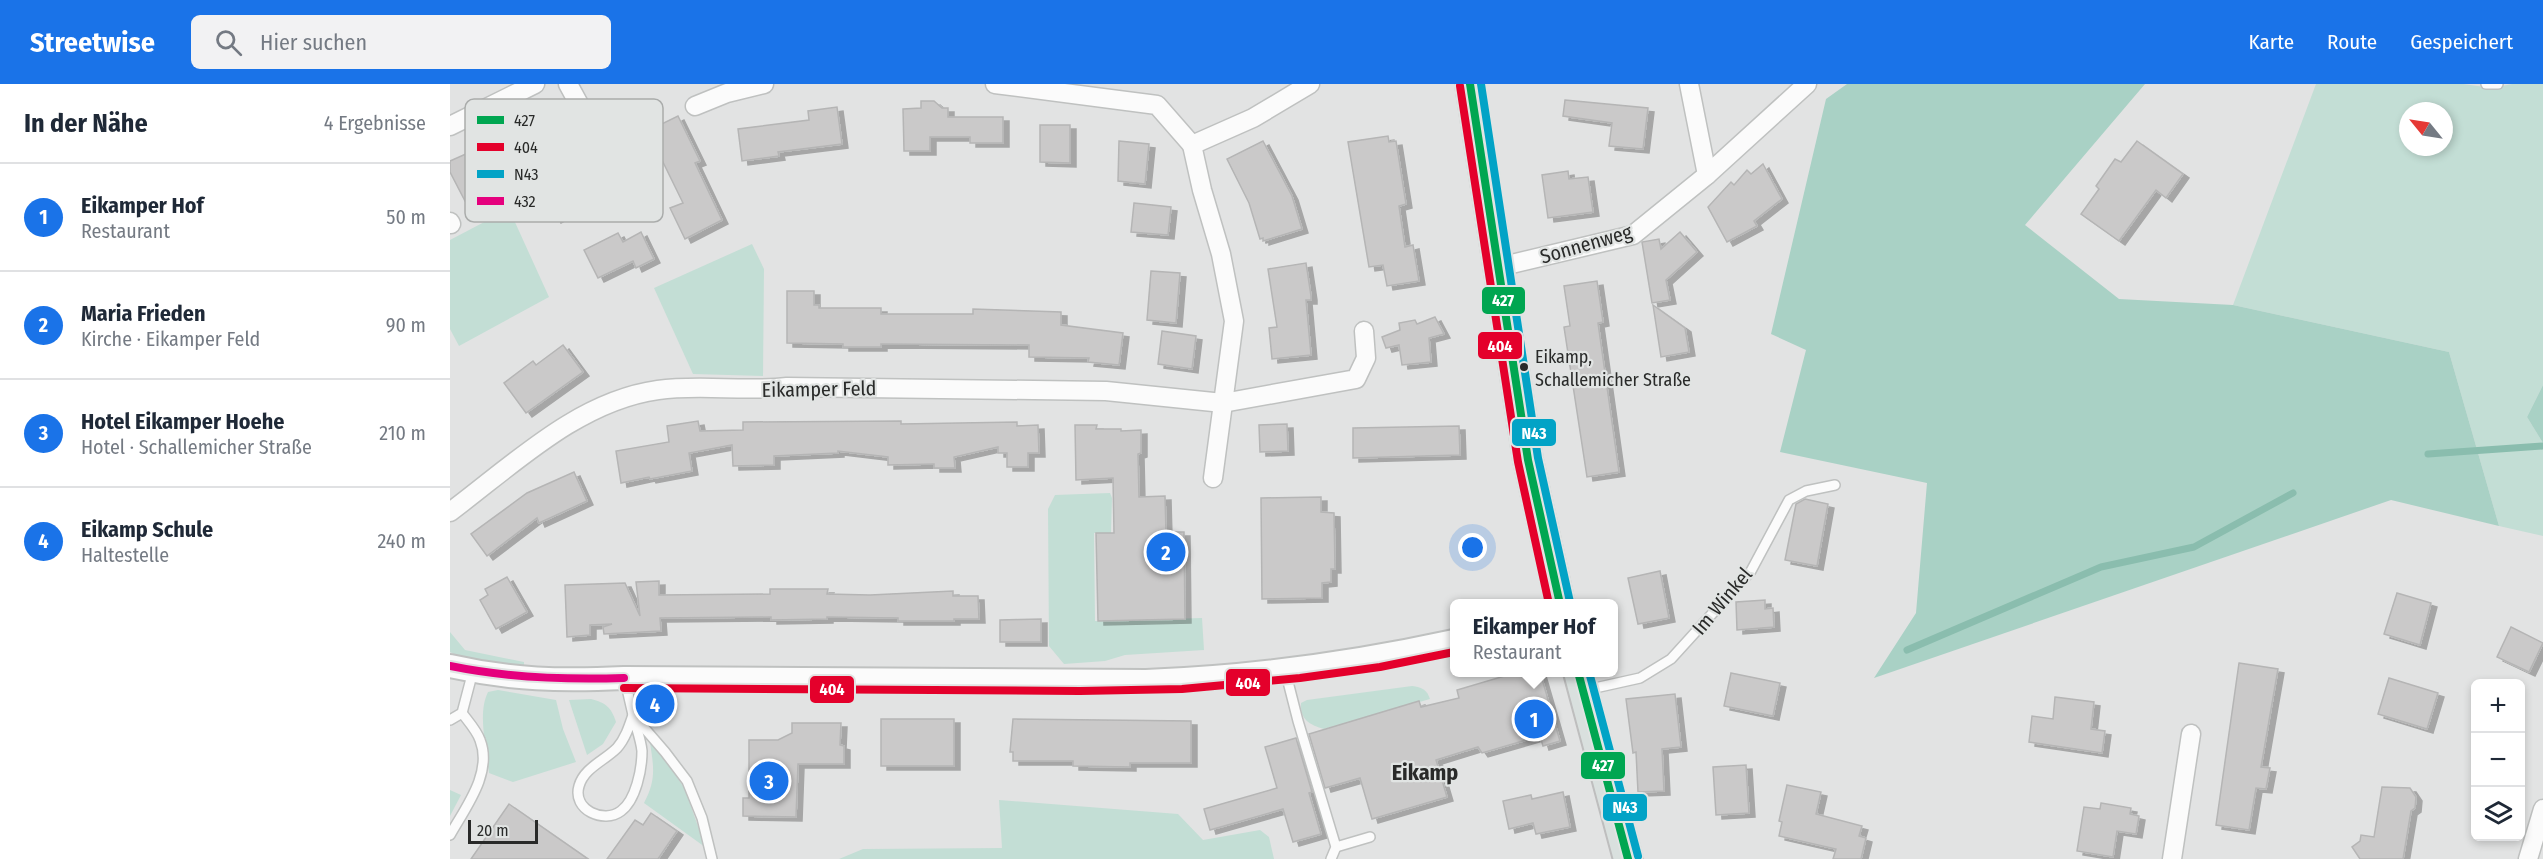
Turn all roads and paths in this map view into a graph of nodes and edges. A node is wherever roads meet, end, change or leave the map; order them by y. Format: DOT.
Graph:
graph roads {
  1 [pos="535,84"];
  2 [pos="568,84"];
  3 [pos="764,84"];
  4 [pos="995,84"];
  5 [pos="1311,84"];
  6 [pos="1470,84"];
  7 [pos="1689,84"];
  8 [pos="1808,84"];
  9 [pos="2486,84"];
  10 [pos="2498,84"];
  11 [pos="505,99"];
  12 [pos="576,99"];
  13 [pos="695,106"];
  14 [pos="465,119"];
  15 [pos="450,126"];
  16 [pos="1192,145"];
  17 [pos="1707,175"];
  18 [pos="1499,267"];
  19 [pos="1364,332"];
  20 [pos="1223,403"];
  21 [pos="1212,478"];
  22 [pos="1836,485"];
  23 [pos="450,512"];
  24 [pos="1559,599"];
  25 [pos="1450,642"];
  26 [pos="450,666"];
  27 [pos="1285,670"];
  28 [pos="473,671"];
  29 [pos="624,678"];
  30 [pos="1581,681"];
  31 [pos="462,713"];
  32 [pos="633,716"];
  33 [pos="450,720"];
  34 [pos="2191,734"];
  35 [pos="2543,809"];
  36 [pos="450,835"];
  37 [pos="1370,837"];
  38 [pos="1336,847"];
  39 [pos="712,859"];
  40 [pos="1331,859"];
  41 [pos="1628,859"];
  42 [pos="2172,859"];
  43 [pos="2528,859"];
  1 -- 11 [label="street"];
  2 -- 12 [label="street"];
  3 -- 13 [label="street"];
  4 -- 16 [label="street"];
  5 -- 16 [label="street"];
  6 -- 18 [label="main road"];
  7 -- 17 [label="street"];
  8 -- 17 [label="street, Sonnenweg"];
  9 -- 10 [label="lane"];
  14 -- 15 [label="street"];
  16 -- 20 [label="street"];
  17 -- 18 [label="street, Sonnenweg"];
  18 -- 24 [label="main road"];
  19 -- 20 [label="street, Eikamper Feld"];
  20 -- 21 [label="street"];
  20 -- 23 [label="street, Eikamper Feld"];
  22 -- 30 [label="lane, Im Winkel"];
  25 -- 27 [label="street"];
  26 -- 28 [label="street"];
  27 -- 29 [label="street"];
  27 -- 38 [label="lane"];
  28 -- 29 [label="street"];
  28 -- 31 [label="lane"];
  29 -- 32 [label="lane"];
  30 -- 41 [label="main road"];
  31 -- 33 [label="lane"];
  31 -- 36 [label="lane"];
  32 -- 32 [label="lane"];
  32 -- 39 [label="lane"];
  34 -- 42 [label="street"];
  35 -- 43 [label="street"];
  37 -- 38 [label="lane"];
  38 -- 40 [label="lane"];
}
